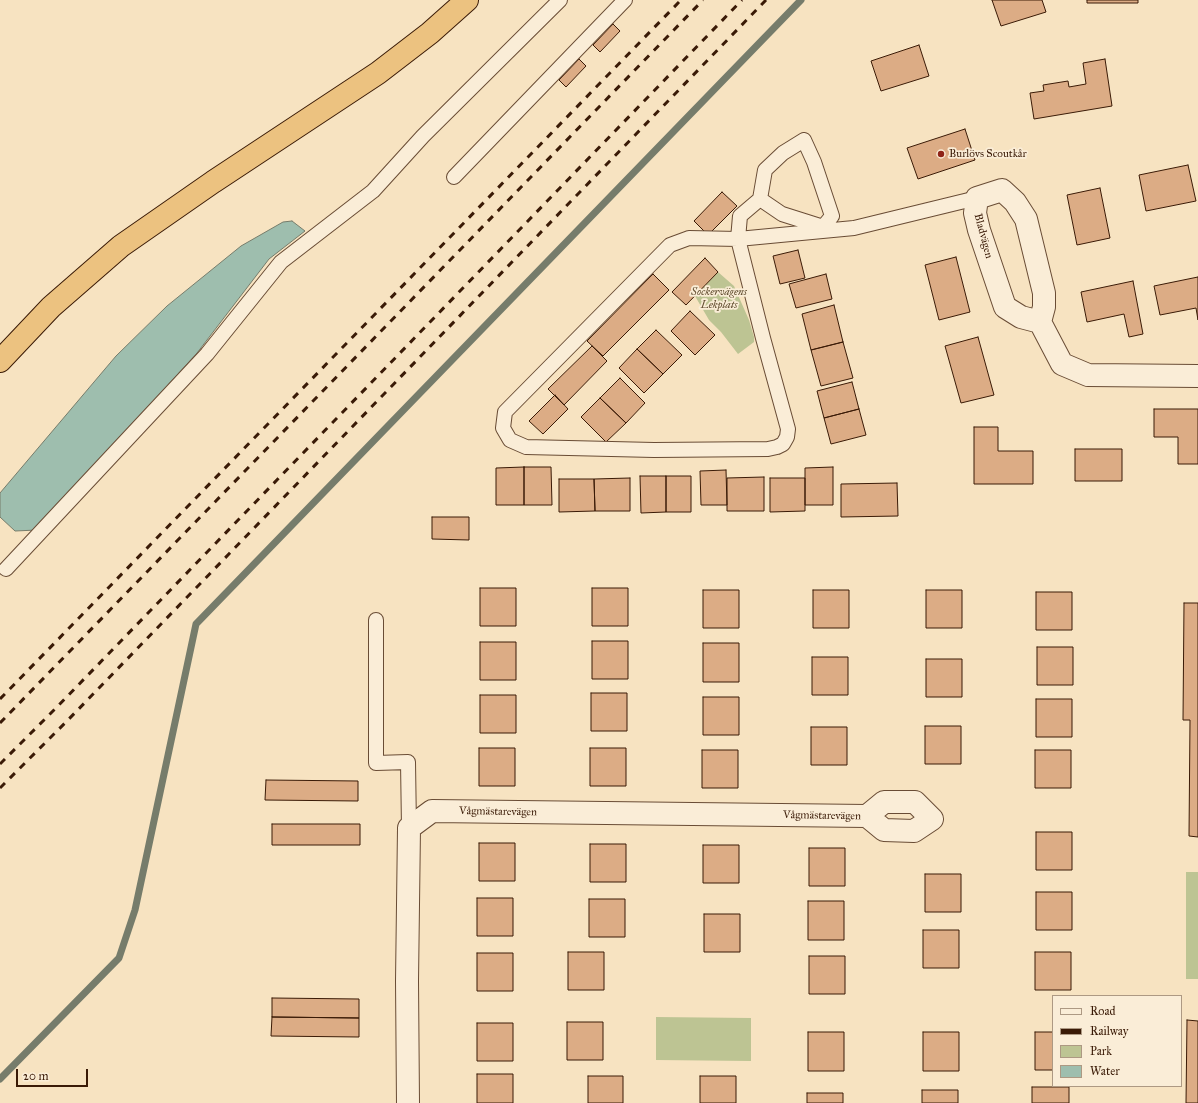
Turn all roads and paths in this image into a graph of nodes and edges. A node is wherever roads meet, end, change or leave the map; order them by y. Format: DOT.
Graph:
graph roads {
  1 [pos="467,0"];
  2 [pos="560,0"];
  3 [pos="625,0"];
  4 [pos="454,177"];
  5 [pos="977,198"];
  6 [pos="760,199"];
  7 [pos="738,239"];
  8 [pos="1040,322"];
  9 [pos="0,361"];
  10 [pos="1198,376"];
  11 [pos="6,569"];
  12 [pos="376,620"];
  13 [pos="867,816"];
  14 [pos="408,828"];
  15 [pos="408,1103"];
  1 -- 9 [label="highway"];
  2 -- 11 [label="lane"];
  3 -- 4 [label="lane"];
  5 -- 7 [label="lane"];
  5 -- 8 [label="street, Bladvägen"];
  5 -- 8 [label="street, Bladvägen"];
  6 -- 6 [label="lane"];
  6 -- 7 [label="lane"];
  7 -- 7 [label="lane"];
  8 -- 10 [label="street"];
  12 -- 14 [label="lane"];
  13 -- 14 [label="street, Vågmästarevägen"];
  14 -- 15 [label="street"];
}
